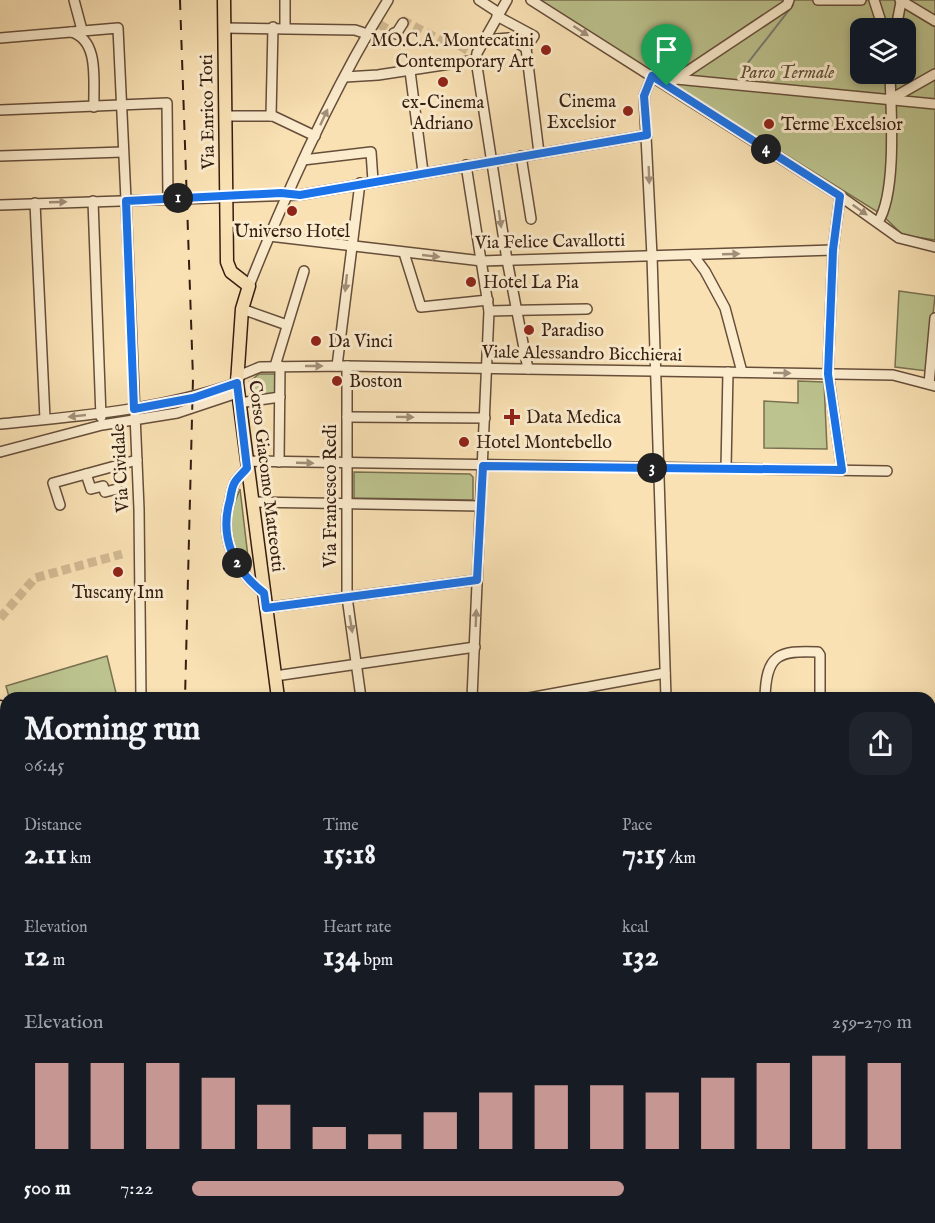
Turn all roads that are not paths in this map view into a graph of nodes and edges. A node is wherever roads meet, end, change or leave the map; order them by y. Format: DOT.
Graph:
graph roads {
  1 [pos="74,0"];
  2 [pos="224,0"];
  3 [pos="388,0"];
  4 [pos="479,0"];
  5 [pos="507,0"];
  6 [pos="531,0"];
  7 [pos="789,0"];
  8 [pos="818,0"];
  9 [pos="861,0"];
  10 [pos="874,0"];
  11 [pos="901,1"];
  12 [pos="285,5"];
  13 [pos="498,14"];
  14 [pos="880,18"];
  15 [pos="898,18"];
  16 [pos="935,21"];
  17 [pos="403,22"];
  18 [pos="273,27"];
  19 [pos="224,28"];
  20 [pos="285,28"];
  21 [pos="82,30"];
  22 [pos="69,31"];
  23 [pos="394,33"];
  24 [pos="367,34"];
  25 [pos="0,38"];
  26 [pos="484,40"];
  27 [pos="526,48"];
  28 [pos="476,60"];
  29 [pos="410,71"];
  30 [pos="935,74"];
  31 [pos="345,76"];
  32 [pos="652,76"];
  33 [pos="676,79"];
  34 [pos="890,84"];
  35 [pos="667,86"];
  36 [pos="891,103"];
  37 [pos="935,104"];
  38 [pos="121,105"];
  39 [pos="94,107"];
  40 [pos="0,110"];
  41 [pos="225,116"];
  42 [pos="271,116"];
  43 [pos="647,135"];
  44 [pos="315,136"];
  45 [pos="123,152"];
  46 [pos="539,153"];
  47 [pos="0,156"];
  48 [pos="521,156"];
  49 [pos="303,160"];
  50 [pos="492,161"];
  51 [pos="466,165"];
  52 [pos="423,172"];
  53 [pos="373,181"];
  54 [pos="360,183"];
  55 [pos="286,193"];
  56 [pos="226,196"];
  57 [pos="840,196"];
  58 [pos="168,199"];
  59 [pos="126,200"];
  60 [pos="93,201"];
  61 [pos="35,203"];
  62 [pos="0,205"];
  63 [pos="531,219"];
  64 [pos="878,222"];
  65 [pos="269,236"];
  66 [pos="350,246"];
  67 [pos="935,247"];
  68 [pos="833,250"];
  69 [pos="404,253"];
  70 [pos="693,255"];
  71 [pos="652,256"];
  72 [pos="507,260"];
  73 [pos="482,261"];
  74 [pos="304,271"];
  75 [pos="249,286"];
  76 [pos="488,300"];
  77 [pos="242,309"];
  78 [pos="587,309"];
  79 [pos="489,311"];
  80 [pos="517,312"];
  81 [pos="935,318"];
  82 [pos="287,325"];
  83 [pos="278,366"];
  84 [pos="342,366"];
  85 [pos="487,369"];
  86 [pos="528,369"];
  87 [pos="656,371"];
  88 [pos="728,372"];
  89 [pos="742,372"];
  90 [pos="828,374"];
  91 [pos="932,385"];
  92 [pos="237,389"];
  93 [pos="280,397"];
  94 [pos="134,409"];
  95 [pos="101,413"];
  96 [pos="347,417"];
  97 [pos="485,418"];
  98 [pos="45,419"];
  99 [pos="135,422"];
  100 [pos="0,424"];
  101 [pos="102,425"];
  102 [pos="0,452"];
  103 [pos="137,460"];
  104 [pos="279,462"];
  105 [pos="247,464"];
  106 [pos="346,464"];
  107 [pos="483,466"];
  108 [pos="659,468"];
  109 [pos="726,468"];
  110 [pos="842,470"];
  111 [pos="887,471"];
  112 [pos="86,474"];
  113 [pos="117,489"];
  114 [pos="252,502"];
  115 [pos="346,503"];
  116 [pos="60,505"];
  117 [pos="481,506"];
  118 [pos="477,580"];
  119 [pos="264,593"];
  120 [pos="347,597"];
  121 [pos="266,608"];
  122 [pos="475,647"];
  123 [pos="357,664"];
  124 [pos="665,673"];
  125 [pos="275,676"];
  126 [pos="141,692"];
  127 [pos="277,692"];
  128 [pos="360,692"];
  129 [pos="472,692"];
  130 [pos="562,692"];
  131 [pos="666,692"];
  132 [pos="766,692"];
  133 [pos="820,692"];
  1 -- 21 [label="street"];
  2 -- 19 [label="main road, Via Enrico Toti"];
  3 -- 24 [label="street, Corso Giacomo Matteotti"];
  4 -- 13 [label="street"];
  5 -- 13 [label="street"];
  6 -- 32 [label="street, one-way"];
  7 -- 33 [label="street"];
  8 -- 9 [label="street"];
  10 -- 14 [label="street"];
  11 -- 15 [label="street"];
  11 -- 16 [label="street"];
  12 -- 20 [label="street"];
  13 -- 26 [label="street"];
  13 -- 27 [label="street"];
  17 -- 23 [label="street"];
  18 -- 19 [label="street"];
  18 -- 20 [label="street"];
  18 -- 42 [label="street"];
  19 -- 41 [label="main road, Via Enrico Toti"];
  20 -- 24 [label="street"];
  21 -- 22 [label="street"];
  21 -- 38 [label="street, Via Cividale"];
  22 -- 25 [label="street"];
  22 -- 39 [label="street"];
  24 -- 31 [label="street, Corso Giacomo Matteotti"];
  26 -- 27 [label="street"];
  26 -- 28 [label="street"];
  27 -- 46 [label="street"];
  28 -- 29 [label="street"];
  28 -- 50 [label="street"];
  29 -- 31 [label="street"];
  29 -- 52 [label="street"];
  30 -- 36 [label="street"];
  44 -- 31 [label="street, Corso Giacomo Matteotti, one-way"];
  32 -- 35 [label="street"];
  32 -- 43 [label="street"];
  33 -- 35 [label="street"];
  33 -- 36 [label="street"];
  34 -- 36 [label="street"];
  35 -- 57 [label="street"];
  36 -- 37 [label="street"];
  36 -- 64 [label="street"];
  38 -- 39 [label="street"];
  38 -- 45 [label="street, Via Cividale"];
  38 -- 58 [label="street"];
  39 -- 40 [label="street"];
  41 -- 42 [label="street"];
  41 -- 56 [label="main road, Via Enrico Toti"];
  42 -- 44 [label="street"];
  43 -- 46 [label="street"];
  43 -- 71 [label="street, one-way"];
  44 -- 49 [label="street, Corso Giacomo Matteotti"];
  45 -- 47 [label="street"];
  45 -- 59 [label="street, Via Cividale"];
  46 -- 48 [label="street"];
  48 -- 50 [label="street"];
  48 -- 63 [label="street"];
  49 -- 53 [label="street"];
  49 -- 55 [label="street, Corso Giacomo Matteotti"];
  50 -- 51 [label="street"];
  50 -- 72 [label="street, one-way"];
  51 -- 52 [label="street"];
  51 -- 73 [label="street"];
  52 -- 53 [label="street"];
  53 -- 54 [label="street"];
  54 -- 55 [label="street"];
  54 -- 66 [label="street, Via Francesco Redi"];
  55 -- 56 [label="street"];
  55 -- 65 [label="street, Corso Giacomo Matteotti"];
  56 -- 58 [label="street"];
  56 -- 75 [label="main road, Via Enrico Toti"];
  57 -- 64 [label="street, one-way"];
  57 -- 68 [label="street"];
  58 -- 59 [label="street"];
  59 -- 60 [label="street"];
  59 -- 94 [label="street, Via Cividale"];
  61 -- 60 [label="street, one-way"];
  60 -- 95 [label="street"];
  61 -- 62 [label="street"];
  61 -- 98 [label="street"];
  64 -- 67 [label="street"];
  65 -- 66 [label="street, Via Felice Cavallotti"];
  65 -- 75 [label="street, Corso Giacomo Matteotti"];
  66 -- 69 [label="street, Via Felice Cavallotti"];
  66 -- 84 [label="street, Via Francesco Redi, one-way"];
  70 -- 68 [label="street, Via Felice Cavallotti, one-way"];
  68 -- 90 [label="street"];
  69 -- 73 [label="street, Via Felice Cavallotti, one-way"];
  69 -- 76 [label="street"];
  70 -- 71 [label="street, Via Felice Cavallotti"];
  70 -- 89 [label="street"];
  71 -- 72 [label="street, Via Felice Cavallotti"];
  71 -- 87 [label="street"];
  72 -- 73 [label="street, Via Felice Cavallotti"];
  72 -- 80 [label="street"];
  73 -- 76 [label="street"];
  74 -- 82 [label="street"];
  75 -- 77 [label="main road, Corso Giacomo Matteotti"];
  76 -- 79 [label="street"];
  77 -- 82 [label="street"];
  77 -- 92 [label="main road, Corso Giacomo Matteotti"];
  78 -- 80 [label="street"];
  79 -- 80 [label="street"];
  79 -- 85 [label="street"];
  80 -- 86 [label="street"];
  81 -- 91 [label="street"];
  82 -- 83 [label="street"];
  83 -- 84 [label="street, Viale Alessandro Bicchierai, one-way"];
  83 -- 92 [label="street, Viale Alessandro Bicchierai"];
  83 -- 93 [label="street"];
  84 -- 85 [label="street, Viale Alessandro Bicchierai"];
  84 -- 96 [label="street, Via Francesco Redi"];
  85 -- 86 [label="street, Viale Alessandro Bicchierai"];
  85 -- 97 [label="street"];
  86 -- 87 [label="street, Viale Alessandro Bicchierai"];
  87 -- 88 [label="street, Viale Alessandro Bicchierai"];
  87 -- 108 [label="street"];
  88 -- 89 [label="street, Viale Alessandro Bicchierai"];
  88 -- 109 [label="street"];
  89 -- 90 [label="street, Viale Alessandro Bicchierai, one-way"];
  90 -- 91 [label="street, Viale Alessandro Bicchierai"];
  90 -- 110 [label="street"];
  92 -- 93 [label="street"];
  92 -- 94 [label="street"];
  92 -- 99 [label="street"];
  92 -- 105 [label="main road, Corso Giacomo Matteotti"];
  93 -- 104 [label="street"];
  94 -- 95 [label="street"];
  94 -- 99 [label="street, Via Cividale"];
  95 -- 98 [label="street, one-way"];
  95 -- 101 [label="street"];
  96 -- 97 [label="street, one-way"];
  96 -- 106 [label="street, Via Francesco Redi"];
  97 -- 107 [label="street"];
  98 -- 100 [label="street"];
  99 -- 101 [label="street"];
  99 -- 103 [label="street, Via Cividale"];
  101 -- 102 [label="street"];
  103 -- 112 [label="street"];
  103 -- 126 [label="street, Via Cividale"];
  104 -- 105 [label="street"];
  104 -- 106 [label="street, one-way"];
  105 -- 114 [label="main road, Corso Giacomo Matteotti"];
  105 -- 119 [label="street"];
  106 -- 107 [label="street"];
  106 -- 115 [label="street, Via Francesco Redi"];
  107 -- 108 [label="street"];
  107 -- 117 [label="street"];
  108 -- 109 [label="street"];
  108 -- 124 [label="street"];
  109 -- 110 [label="street"];
  110 -- 111 [label="street"];
  112 -- 113 [label="street"];
  112 -- 116 [label="street"];
  114 -- 115 [label="street"];
  114 -- 119 [label="main road, Corso Giacomo Matteotti"];
  115 -- 117 [label="street"];
  115 -- 120 [label="street, Via Francesco Redi"];
  117 -- 118 [label="street"];
  118 -- 120 [label="street"];
  122 -- 118 [label="street, one-way"];
  119 -- 121 [label="main road, Corso Giacomo Matteotti"];
  120 -- 121 [label="street"];
  120 -- 123 [label="street, Via Francesco Redi, one-way"];
  121 -- 125 [label="main road, Corso Giacomo Matteotti"];
  122 -- 123 [label="street"];
  122 -- 129 [label="street"];
  123 -- 125 [label="street"];
  123 -- 128 [label="street, Via Francesco Redi"];
  124 -- 130 [label="street"];
  124 -- 131 [label="street"];
  125 -- 127 [label="main road, Corso Giacomo Matteotti"];
  132 -- 133 [label="street"];
}
